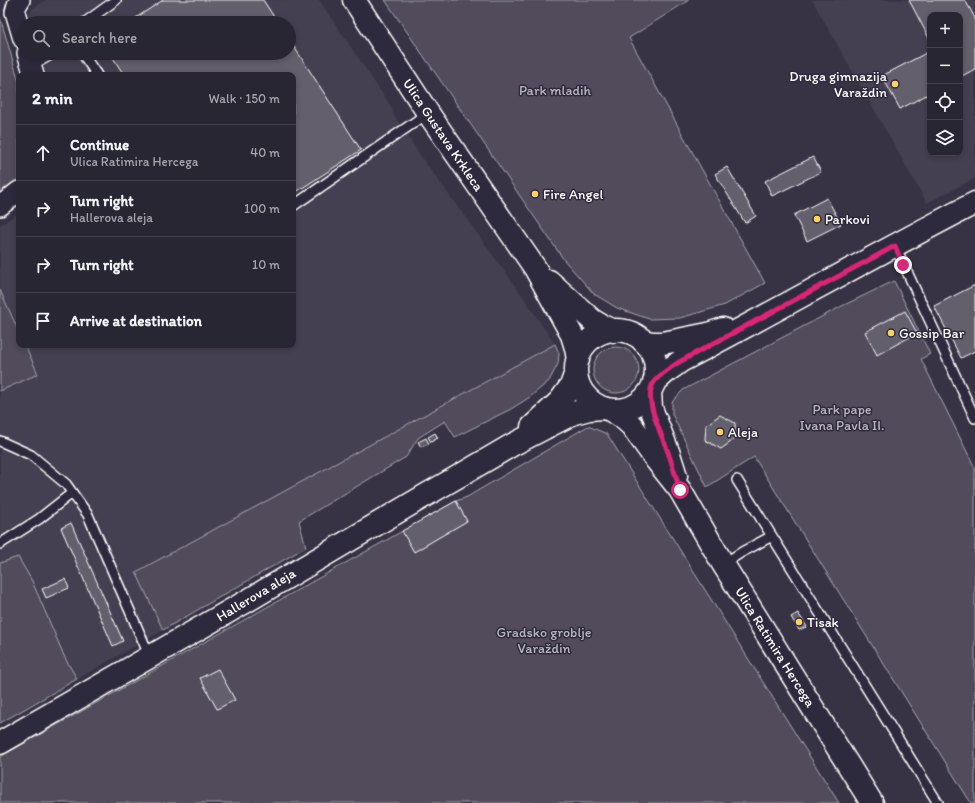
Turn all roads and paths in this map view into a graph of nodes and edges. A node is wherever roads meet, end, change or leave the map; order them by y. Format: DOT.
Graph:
graph roads {
  1 [pos="20,0"];
  2 [pos="116,0"];
  3 [pos="354,0"];
  4 [pos="16,16"];
  5 [pos="94,16"];
  6 [pos="87,60"];
  7 [pos="95,72"];
  8 [pos="428,113"];
  9 [pos="16,194"];
  10 [pos="975,203"];
  11 [pos="296,204"];
  12 [pos="0,206"];
  13 [pos="895,246"];
  14 [pos="535,268"];
  15 [pos="761,318"];
  16 [pos="614,331"];
  17 [pos="643,341"];
  18 [pos="577,366"];
  19 [pos="652,386"];
  20 [pos="607,409"];
  21 [pos="975,418"];
  22 [pos="0,442"];
  23 [pos="512,445"];
  24 [pos="737,480"];
  25 [pos="680,490"];
  26 [pos="72,493"];
  27 [pos="772,536"];
  28 [pos="0,544"];
  29 [pos="723,564"];
  30 [pos="150,657"];
  31 [pos="0,743"];
  32 [pos="872,803"];
  33 [pos="938,803"];
  1 -- 4 [label="street"];
  2 -- 5 [label="lane"];
  3 -- 8 [label="main road, Ulica Gustava Krkleca"];
  6 -- 7 [label="lane"];
  8 -- 11 [label="lane"];
  8 -- 14 [label="main road, Ulica Gustava Krkleca"];
  9 -- 12 [label="street"];
  10 -- 13 [label="main road"];
  13 -- 15 [label="main road"];
  13 -- 21 [label="lane"];
  14 -- 16 [label="main road, Ulica Gustava Krkleca"];
  14 -- 18 [label="main road, Ulica Gustava Krkleca"];
  15 -- 17 [label="main road"];
  15 -- 19 [label="main road"];
  16 -- 17 [label="main road"];
  16 -- 18 [label="main road"];
  17 -- 19 [label="main road"];
  18 -- 20 [label="main road"];
  18 -- 23 [label="main road, Hallerova aleja"];
  19 -- 20 [label="main road"];
  19 -- 25 [label="main road, Ulica Ratimira Hercega"];
  20 -- 23 [label="main road, Hallerova aleja"];
  20 -- 25 [label="main road, Ulica Ratimira Hercega"];
  22 -- 26 [label="lane"];
  23 -- 30 [label="main road, Hallerova aleja"];
  24 -- 27 [label="lane"];
  25 -- 29 [label="main road, Ulica Ratimira Hercega"];
  26 -- 28 [label="lane"];
  26 -- 30 [label="lane"];
  27 -- 29 [label="lane"];
  27 -- 33 [label="lane"];
  29 -- 32 [label="main road, Ulica Ratimira Hercega"];
  30 -- 31 [label="main road, Hallerova aleja"];
}
